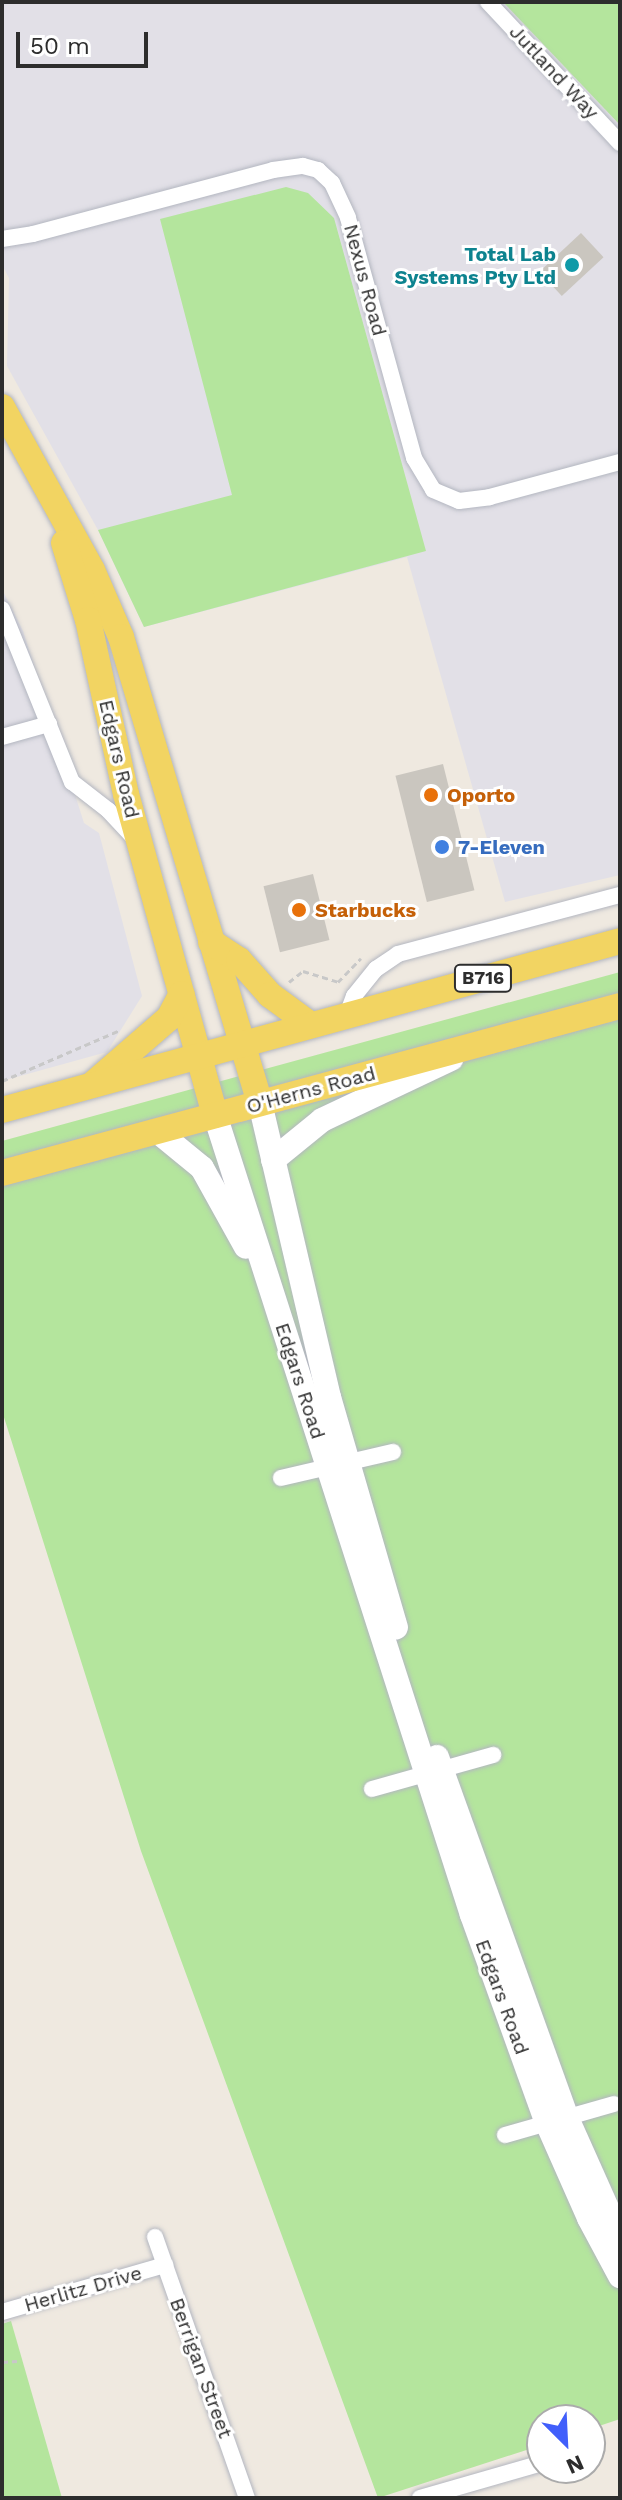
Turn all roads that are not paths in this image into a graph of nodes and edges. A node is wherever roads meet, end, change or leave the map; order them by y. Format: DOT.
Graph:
graph roads {
  1 [pos="488,2"];
  2 [pos="620,143"];
  3 [pos="33,234"];
  4 [pos="2,239"];
  5 [pos="2,248"];
  6 [pos="2,407"];
  7 [pos="620,462"];
  8 [pos="37,468"];
  9 [pos="2,609"];
  10 [pos="49,724"];
  11 [pos="2,737"];
  12 [pos="141,844"];
  13 [pos="620,895"];
  14 [pos="620,941"];
  15 [pos="211,942"];
  16 [pos="182,994"];
  17 [pos="620,1006"];
  18 [pos="347,1015"];
  19 [pos="311,1025"];
  20 [pos="490,1041"];
  21 [pos="243,1044"];
  22 [pos="199,1056"];
  23 [pos="91,1086"];
  24 [pos="260,1103"];
  25 [pos="2,1110"];
  26 [pos="215,1115"];
  27 [pos="157,1131"];
  28 [pos="273,1160"];
  29 [pos="2,1173"];
  30 [pos="272,1291"];
  31 [pos="393,1452"];
  32 [pos="338,1464"];
  33 [pos="281,1478"];
  34 [pos="493,1755"];
  35 [pos="434,1772"];
  36 [pos="372,1789"];
  37 [pos="614,2104"];
  38 [pos="557,2121"];
  39 [pos="505,2135"];
  40 [pos="155,2237"];
  41 [pos="620,2237"];
  42 [pos="165,2265"];
  43 [pos="620,2276"];
  44 [pos="2,2312"];
  45 [pos="526,2468"];
  46 [pos="247,2498"];
  47 [pos="420,2498"];
  1 -- 2 [label="street, Jutland Way"];
  3 -- 4 [label="street, Nexus Road"];
  3 -- 5 [label="street, Nexus Road"];
  3 -- 7 [label="street, Nexus Road"];
  6 -- 8 [label="main road, Edgars Road"];
  8 -- 12 [label="main road, Edgars Road"];
  8 -- 15 [label="main road, Edgars Road"];
  9 -- 10 [label="street"];
  10 -- 11 [label="street"];
  10 -- 12 [label="street"];
  12 -- 16 [label="main road, Edgars Road"];
  13 -- 18 [label="street"];
  14 -- 18 [label="main road, B716"];
  15 -- 19 [label="main road"];
  15 -- 21 [label="main road, Edgars Road"];
  16 -- 22 [label="main road, Edgars Road"];
  16 -- 23 [label="main road"];
  17 -- 20 [label="main road, O'Herns Road"];
  18 -- 19 [label="main road, B716"];
  19 -- 21 [label="main road, B716"];
  20 -- 24 [label="main road, O'Herns Road"];
  20 -- 28 [label="main road"];
  21 -- 22 [label="main road, B716"];
  21 -- 24 [label="main road, Edgars Road"];
  22 -- 23 [label="main road, B716"];
  22 -- 26 [label="main road, Edgars Road"];
  23 -- 25 [label="main road, B716"];
  24 -- 26 [label="main road, O'Herns Road"];
  24 -- 28 [label="main road, Edgars Road"];
  26 -- 27 [label="main road, O'Herns Road"];
  26 -- 30 [label="main road, Edgars Road"];
  27 -- 29 [label="main road, O'Herns Road"];
  27 -- 30 [label="main road"];
  28 -- 32 [label="main road, Edgars Road"];
  30 -- 32 [label="main road, Edgars Road"];
  31 -- 32 [label="street"];
  32 -- 33 [label="street"];
  32 -- 35 [label="main road, Edgars Road"];
  34 -- 35 [label="street"];
  35 -- 36 [label="street"];
  35 -- 38 [label="main road, Edgars Road"];
  37 -- 38 [label="street"];
  38 -- 39 [label="street"];
  38 -- 41 [label="main road, Edgars Road"];
  38 -- 43 [label="main road, Edgars Road"];
  40 -- 42 [label="street, Berrigan Street"];
  42 -- 44 [label="street, Herlitz Drive"];
  42 -- 46 [label="street, Berrigan Street"];
  45 -- 47 [label="street"];
}
